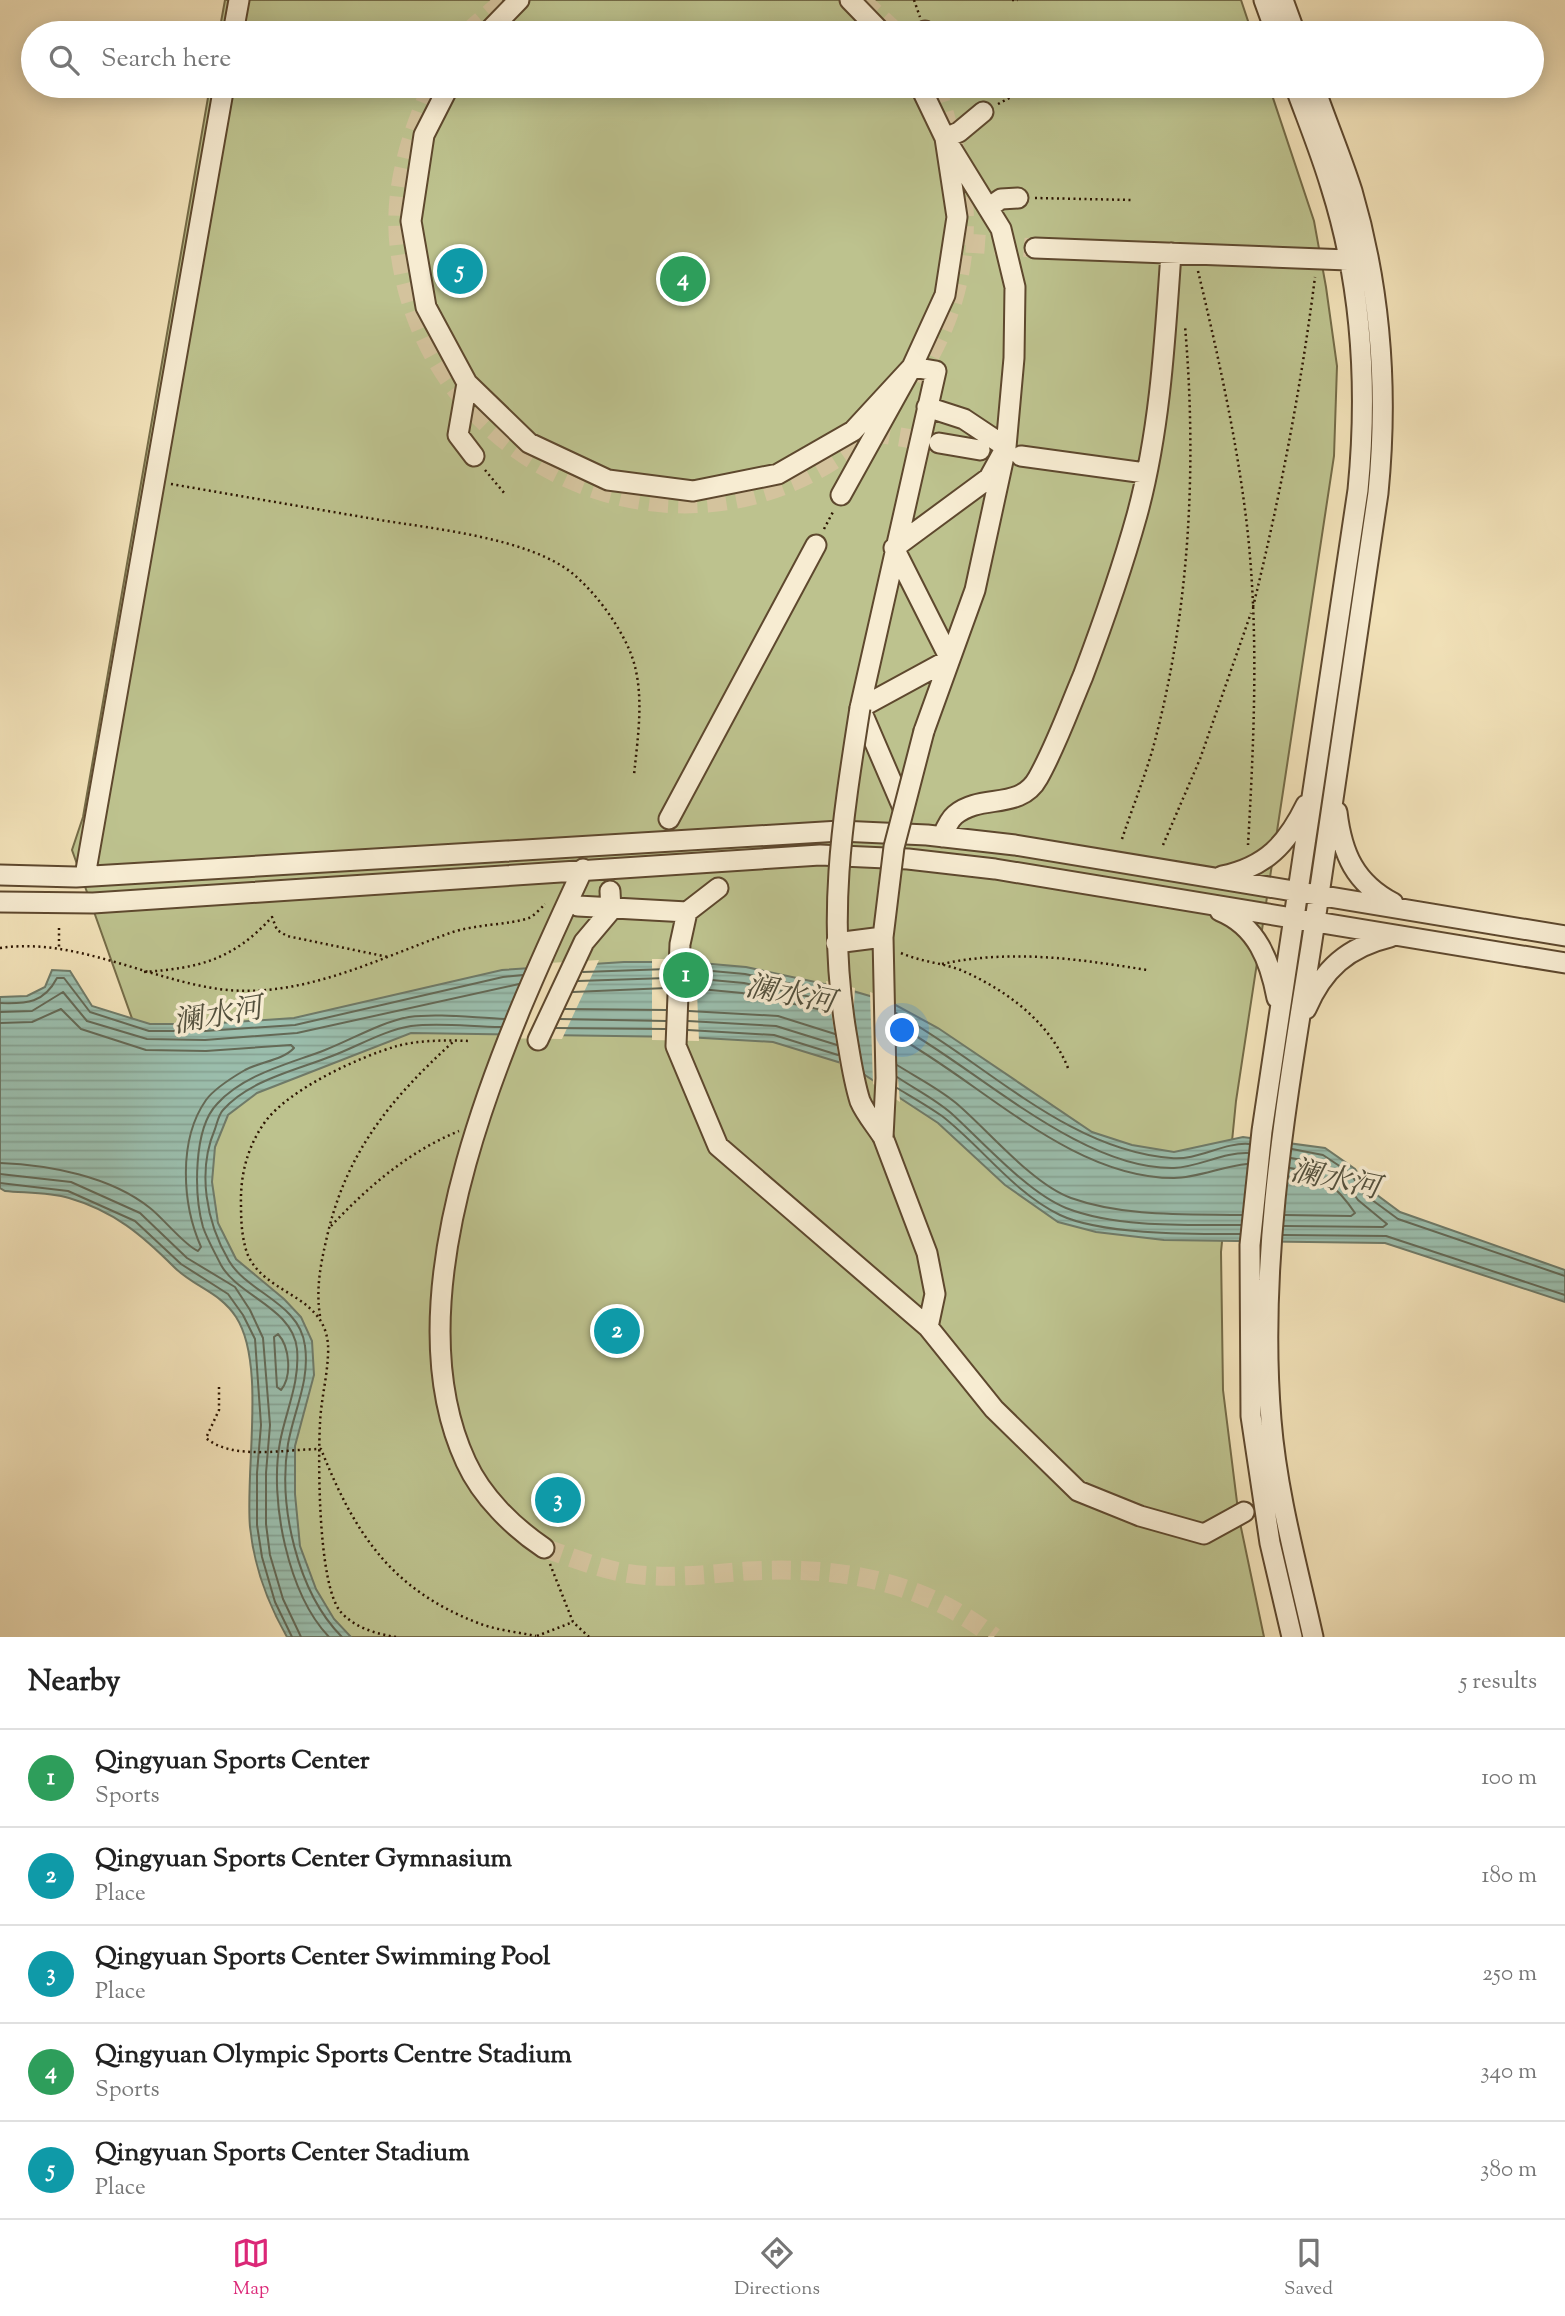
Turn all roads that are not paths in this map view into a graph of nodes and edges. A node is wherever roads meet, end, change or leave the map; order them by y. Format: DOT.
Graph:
graph roads {
  1 [pos="239,0"];
  2 [pos="519,0"];
  3 [pos="850,0"];
  4 [pos="1264,0"];
  5 [pos="1283,0"];
  6 [pos="235,21"];
  7 [pos="498,21"];
  8 [pos="870,21"];
  9 [pos="1272,21"];
  10 [pos="1291,21"];
  11 [pos="222,98"];
  12 [pos="443,98"];
  13 [pos="926,98"];
  14 [pos="1299,98"];
  15 [pos="1318,98"];
  16 [pos="983,112"];
  17 [pos="945,138"];
  18 [pos="1018,198"];
  19 [pos="988,208"];
  20 [pos="1035,248"];
  21 [pos="1171,253"];
  22 [pos="1348,260"];
  23 [pos="912,367"];
  24 [pos="467,383"];
  25 [pos="927,407"];
  26 [pos="939,443"];
  27 [pos="980,450"];
  28 [pos="1014,452"];
  29 [pos="474,456"];
  30 [pos="1145,473"];
  31 [pos="841,495"];
  32 [pos="816,545"];
  33 [pos="894,548"];
  34 [pos="950,659"];
  35 [pos="860,708"];
  36 [pos="1314,788"];
  37 [pos="1334,793"];
  38 [pos="903,808"];
  39 [pos="669,820"];
  40 [pos="942,837"];
  41 [pos="583,869"];
  42 [pos="0,875"];
  43 [pos="85,876"];
  44 [pos="1213,877"];
  45 [pos="718,888"];
  46 [pos="1299,892"];
  47 [pos="1319,895"];
  48 [pos="611,901"];
  49 [pos="0,902"];
  50 [pos="1196,902"];
  51 [pos="578,905"];
  52 [pos="1406,910"];
  53 [pos="687,912"];
  54 [pos="1305,920"];
  55 [pos="1398,935"];
  56 [pos="1565,936"];
  57 [pos="836,943"];
  58 [pos="888,943"];
  59 [pos="1565,963"];
  60 [pos="1280,1013"];
  61 [pos="1298,1033"];
  62 [pos="538,1041"];
  63 [pos="1272,1132"];
  64 [pos="883,1137"];
  65 [pos="928,1327"];
  66 [pos="1244,1512"];
  67 [pos="544,1548"];
  68 [pos="1292,1637"];
  69 [pos="1312,1637"];
  1 -- 6 [label="street"];
  2 -- 7 [label="street"];
  3 -- 8 [label="street"];
  4 -- 9 [label="street"];
  5 -- 10 [label="street"];
  11 -- 43 [label="street"];
  12 -- 24 [label="street"];
  13 -- 17 [label="street"];
  14 -- 22 [label="street"];
  15 -- 37 [label="street"];
  16 -- 17 [label="street"];
  17 -- 19 [label="street"];
  17 -- 23 [label="street"];
  18 -- 19 [label="street"];
  19 -- 28 [label="street"];
  20 -- 21 [label="street"];
  21 -- 22 [label="street"];
  21 -- 30 [label="street"];
  22 -- 36 [label="street"];
  23 -- 24 [label="street"];
  23 -- 25 [label="street"];
  23 -- 31 [label="street"];
  24 -- 29 [label="street"];
  25 -- 28 [label="street"];
  25 -- 33 [label="street"];
  26 -- 27 [label="street"];
  28 -- 30 [label="street"];
  28 -- 33 [label="street"];
  28 -- 34 [label="street"];
  30 -- 40 [label="street"];
  32 -- 39 [label="street"];
  33 -- 34 [label="street"];
  33 -- 35 [label="street"];
  34 -- 35 [label="street"];
  34 -- 38 [label="street, bridge"];
  35 -- 38 [label="street"];
  35 -- 57 [label="street, bridge"];
  36 -- 44 [label="street"];
  36 -- 46 [label="street"];
  37 -- 47 [label="street"];
  37 -- 52 [label="street"];
  38 -- 58 [label="street, bridge"];
  40 -- 43 [label="street"];
  40 -- 44 [label="street"];
  41 -- 49 [label="street"];
  41 -- 50 [label="street"];
  41 -- 67 [label="street"];
  42 -- 43 [label="street"];
  44 -- 46 [label="street"];
  45 -- 53 [label="street"];
  46 -- 47 [label="street"];
  46 -- 54 [label="street"];
  47 -- 52 [label="street"];
  47 -- 54 [label="street"];
  48 -- 51 [label="street"];
  48 -- 53 [label="street"];
  48 -- 62 [label="street"];
  50 -- 54 [label="street"];
  50 -- 60 [label="street"];
  52 -- 56 [label="street"];
  53 -- 65 [label="street"];
  54 -- 55 [label="street"];
  54 -- 60 [label="street"];
  54 -- 61 [label="street"];
  55 -- 59 [label="street"];
  55 -- 61 [label="street"];
  57 -- 58 [label="street, bridge"];
  57 -- 64 [label="street, bridge"];
  58 -- 64 [label="street, bridge"];
  60 -- 63 [label="street"];
  61 -- 63 [label="street"];
  63 -- 68 [label="street"];
  63 -- 69 [label="street"];
  64 -- 65 [label="street"];
  65 -- 66 [label="street"];
}
